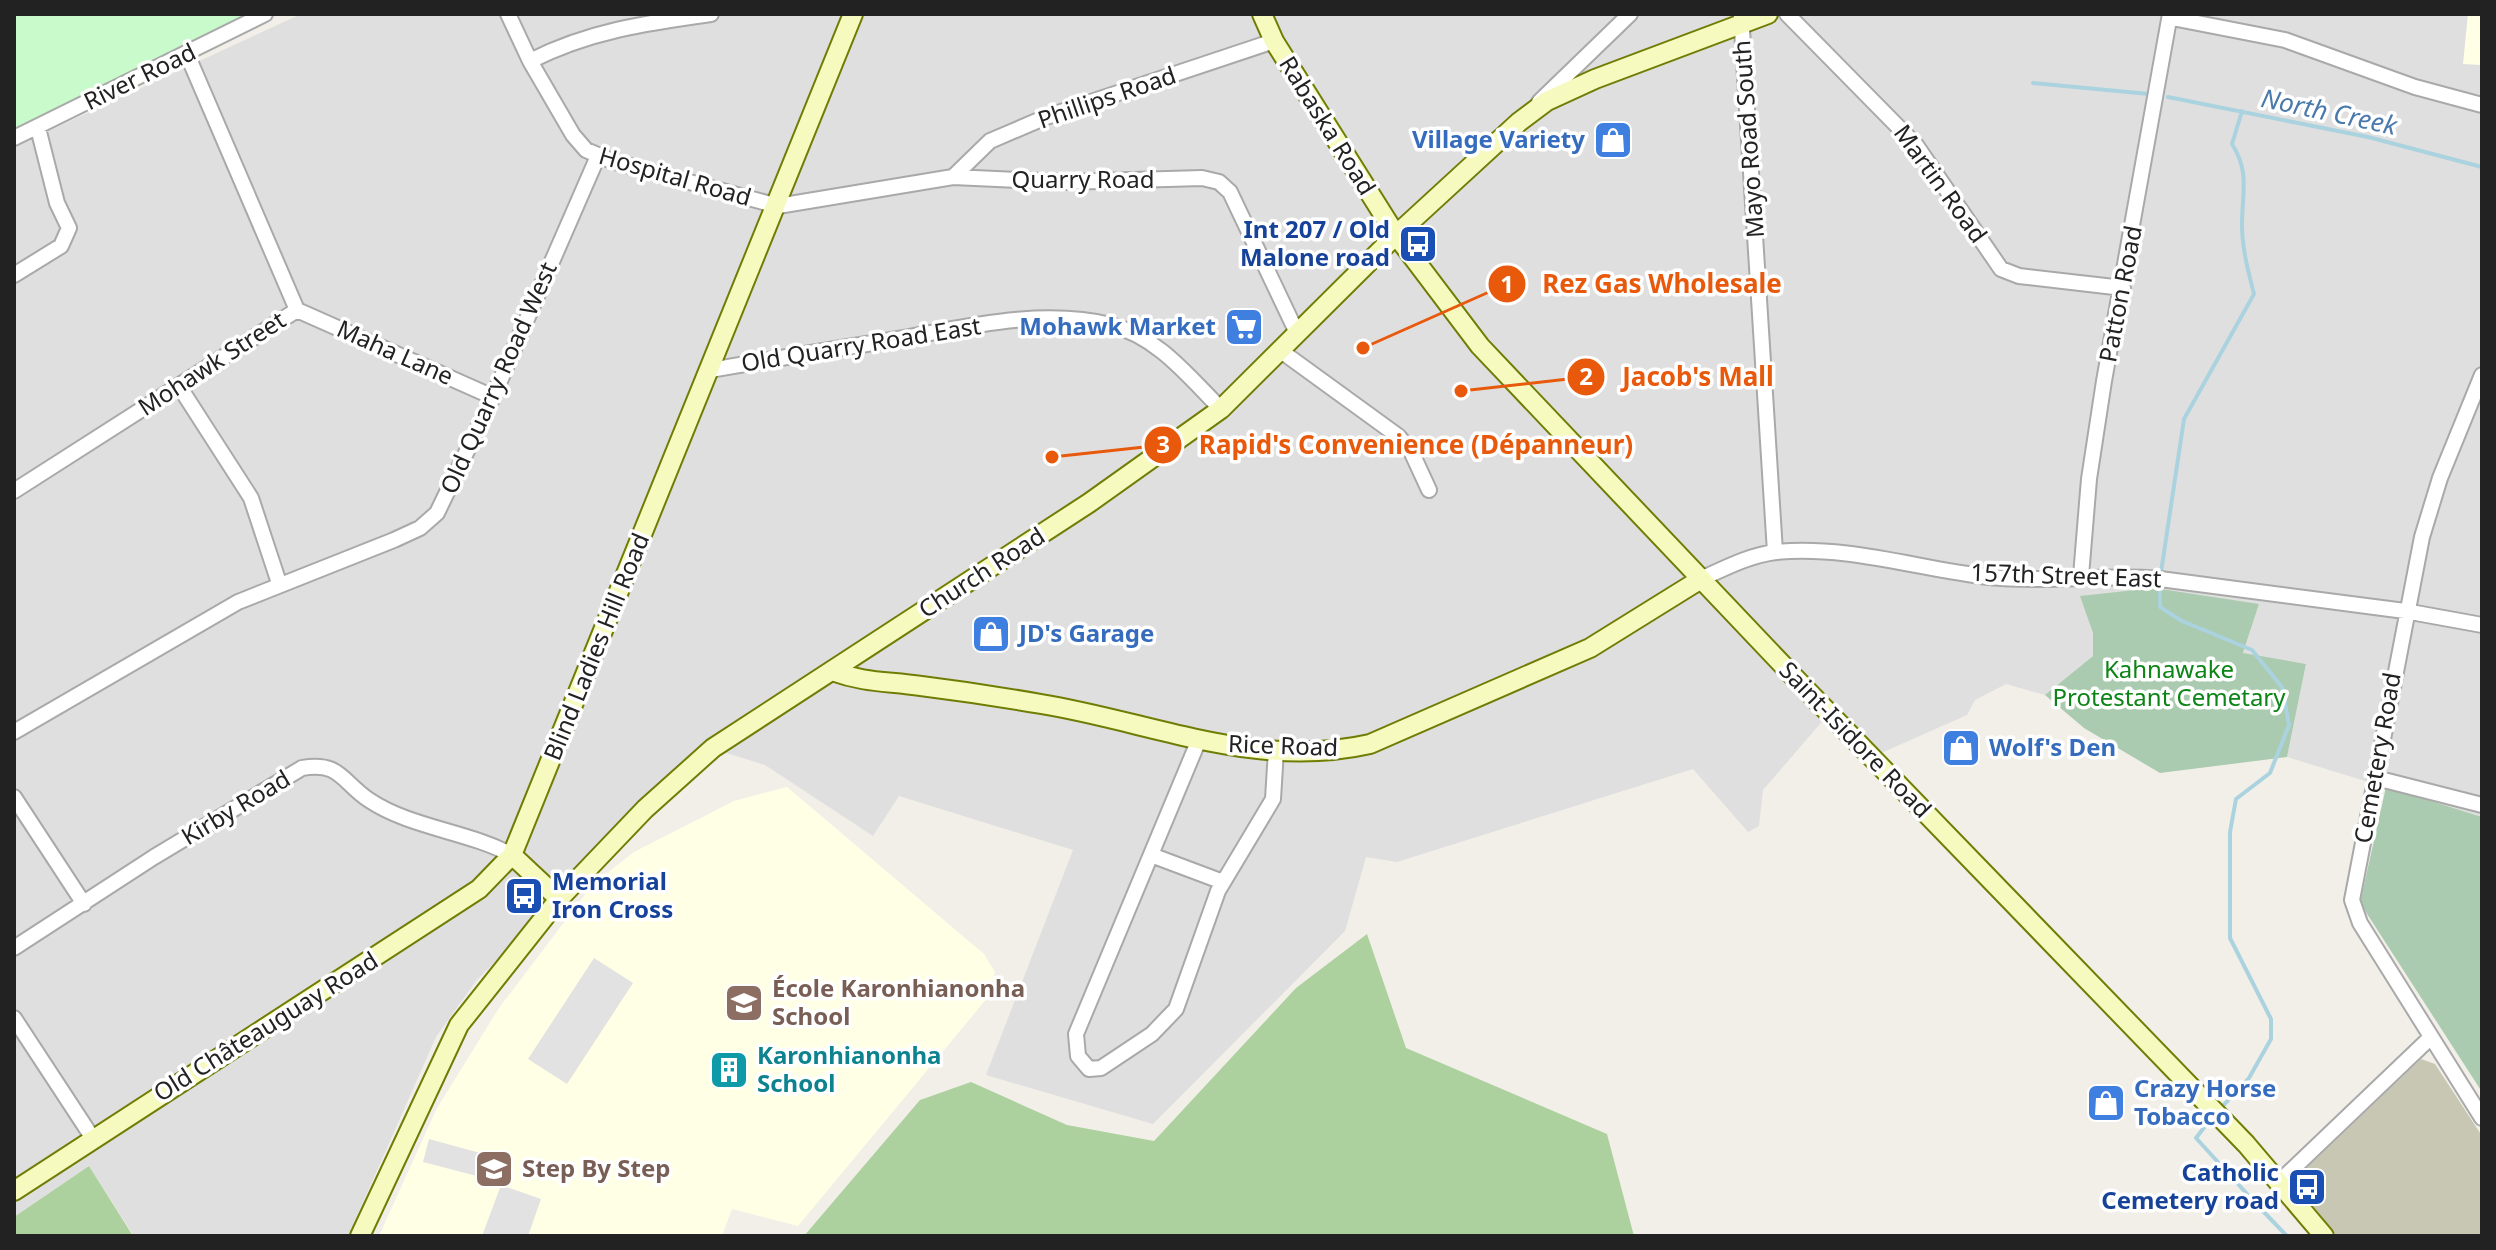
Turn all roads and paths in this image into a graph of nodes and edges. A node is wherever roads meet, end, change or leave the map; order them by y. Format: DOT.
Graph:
graph roads {
  1 [pos="265,14"];
  2 [pos="508,14"];
  3 [pos="711,14"];
  4 [pos="853,14"];
  5 [pos="1262,14"];
  6 [pos="1630,14"];
  7 [pos="1768,14"];
  8 [pos="1787,14"];
  9 [pos="2171,16"];
  10 [pos="1742,19"];
  11 [pos="1274,41"];
  12 [pos="187,54"];
  13 [pos="530,61"];
  14 [pos="2482,105"];
  15 [pos="1519,122"];
  16 [pos="38,128"];
  17 [pos="14,138"];
  18 [pos="598,156"];
  19 [pos="953,177"];
  20 [pos="778,206"];
  21 [pos="1396,235"];
  22 [pos="14,275"];
  23 [pos="2123,288"];
  24 [pos="297,310"];
  25 [pos="1297,333"];
  26 [pos="1281,351"];
  27 [pos="710,370"];
  28 [pos="2482,375"];
  29 [pos="179,386"];
  30 [pos="493,397"];
  31 [pos="1221,409"];
  32 [pos="1429,490"];
  33 [pos="14,491"];
  34 [pos="1775,552"];
  35 [pos="2081,576"];
  36 [pos="1701,579"];
  37 [pos="279,583"];
  38 [pos="2405,611"];
  39 [pos="2482,625"];
  40 [pos="832,671"];
  41 [pos="14,732"];
  42 [pos="1198,742"];
  43 [pos="1276,750"];
  44 [pos="2376,778"];
  45 [pos="14,797"];
  46 [pos="2482,805"];
  47 [pos="512,855"];
  48 [pos="1151,855"];
  49 [pos="1223,882"];
  50 [pos="559,899"];
  51 [pos="84,904"];
  52 [pos="14,948"];
  53 [pos="14,1018"];
  54 [pos="2431,1037"];
  55 [pos="2482,1118"];
  56 [pos="92,1137"];
  57 [pos="2279,1182"];
  58 [pos="14,1191"];
  59 [pos="360,1236"];
  60 [pos="2324,1236"];
  1 -- 12 [label="street, River Road"];
  2 -- 13 [label="street, Hospital Road"];
  3 -- 13 [label="street"];
  4 -- 20 [label="street, Blind Ladies Hill Road"];
  5 -- 11 [label="street, Rabaska Road"];
  6 -- 15 [label="street"];
  7 -- 10 [label="street, Church Road"];
  8 -- 23 [label="street, Martin Road"];
  9 -- 14 [label="street"];
  9 -- 23 [label="street, Patton Road"];
  10 -- 15 [label="street, Church Road"];
  10 -- 34 [label="street, Mayo Road South"];
  11 -- 19 [label="street, Phillips Road"];
  11 -- 21 [label="street, Rabaska Road"];
  12 -- 16 [label="street, River Road"];
  12 -- 24 [label="street, Mohawk Street"];
  13 -- 18 [label="street, Hospital Road"];
  15 -- 21 [label="street, Church Road"];
  16 -- 17 [label="street, River Road"];
  16 -- 22 [label="street"];
  18 -- 20 [label="street, Hospital Road"];
  18 -- 30 [label="street, Old Quarry Road West"];
  19 -- 20 [label="street, Quarry Road"];
  19 -- 25 [label="street, Quarry Road"];
  20 -- 27 [label="street, Blind Ladies Hill Road"];
  21 -- 25 [label="street, Church Road"];
  21 -- 36 [label="street, Saint-Isidore Road"];
  23 -- 35 [label="street, Patton Road"];
  24 -- 29 [label="street, Mohawk Street"];
  24 -- 30 [label="street, Maha Lane"];
  25 -- 26 [label="street, Church Road"];
  26 -- 31 [label="street, Church Road"];
  26 -- 32 [label="street"];
  27 -- 31 [label="street, Old Quarry Road East"];
  27 -- 47 [label="street, Blind Ladies Hill Road"];
  28 -- 38 [label="street, Cemetery Road"];
  29 -- 33 [label="street, Mohawk Street"];
  29 -- 37 [label="street"];
  30 -- 37 [label="street, Old Quarry Road West"];
  31 -- 40 [label="street, Church Road"];
  34 -- 35 [label="street, 157th Street East"];
  34 -- 36 [label="street, 157th Street East"];
  35 -- 38 [label="street, 157th Street East"];
  36 -- 43 [label="street, Rice Road"];
  36 -- 57 [label="street, Saint-Isidore Road"];
  37 -- 41 [label="street, Old Quarry Road West"];
  38 -- 39 [label="street, 157th Street East"];
  38 -- 44 [label="street, Cemetery Road"];
  40 -- 42 [label="street, Rice Road"];
  40 -- 50 [label="street, Church Road"];
  42 -- 43 [label="street, Rice Road"];
  42 -- 48 [label="street"];
  43 -- 49 [label="street"];
  44 -- 46 [label="street"];
  44 -- 54 [label="street, Cemetery Road"];
  45 -- 51 [label="street"];
  47 -- 50 [label="street"];
  47 -- 51 [label="street, Kirby Road"];
  47 -- 56 [label="street, Old Châteauguay Road"];
  48 -- 49 [label="street"];
  48 -- 49 [label="street"];
  50 -- 59 [label="street"];
  51 -- 52 [label="street, Kirby Road"];
  53 -- 56 [label="street"];
  54 -- 55 [label="street, Cemetery Road"];
  54 -- 57 [label="street"];
  56 -- 58 [label="street, Old Châteauguay Road"];
  57 -- 60 [label="street, Saint-Isidore Road"];
}
